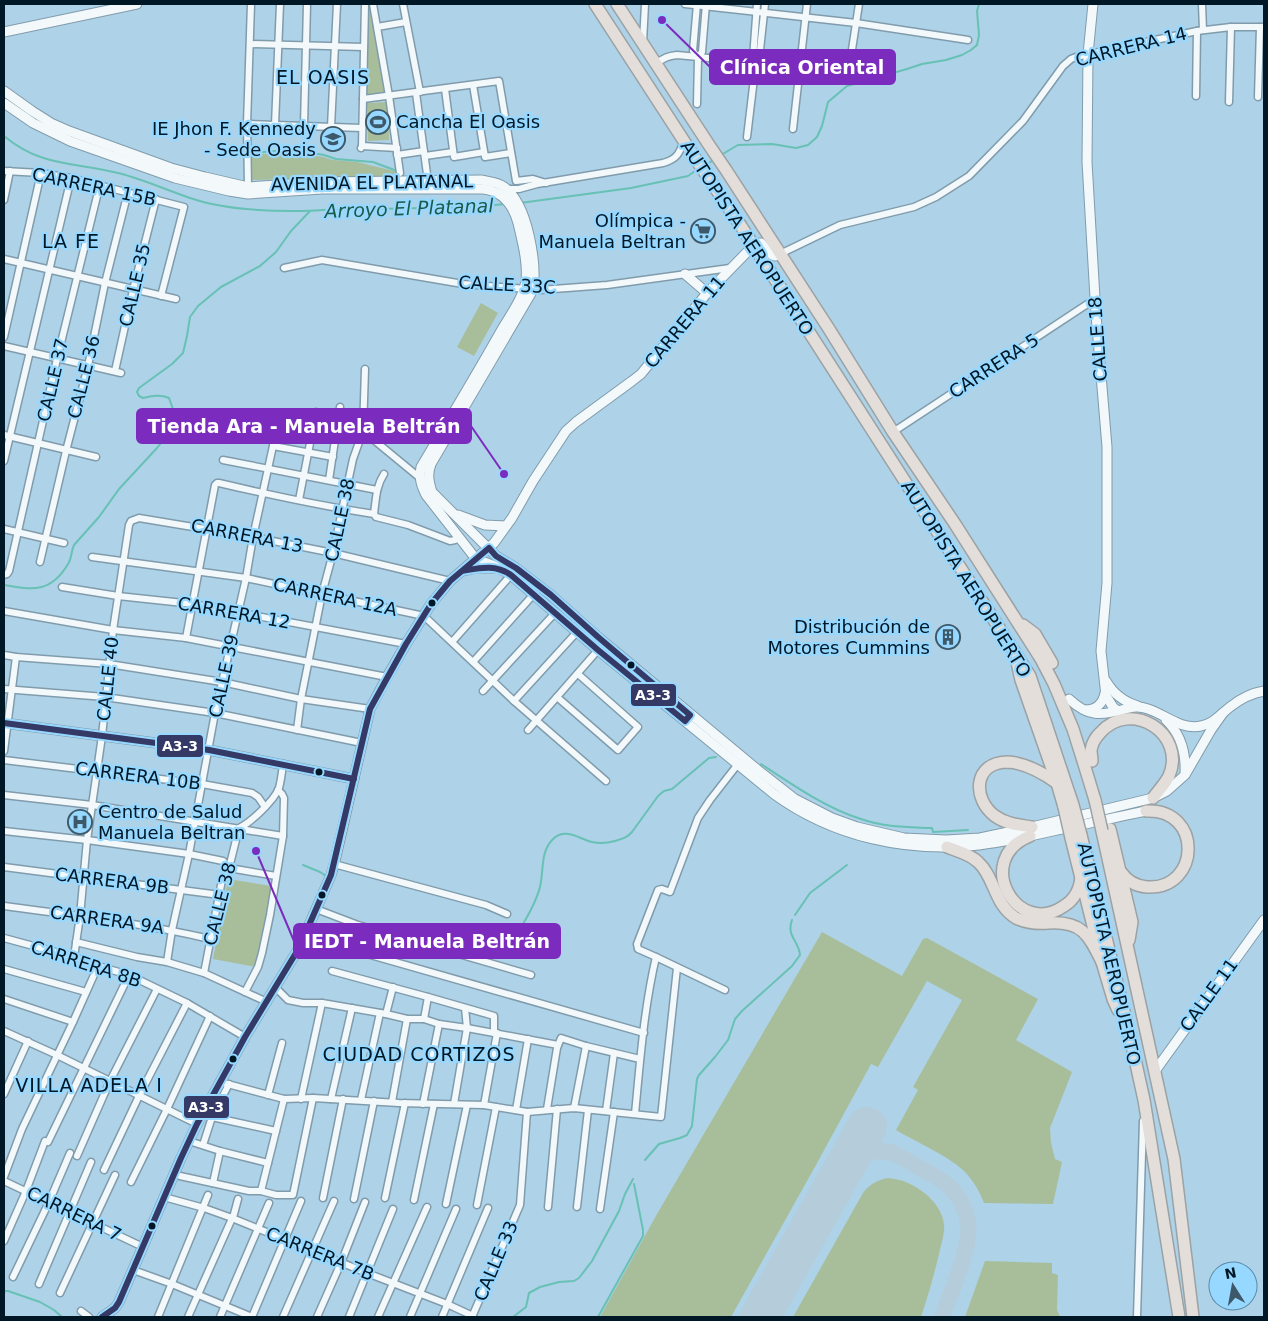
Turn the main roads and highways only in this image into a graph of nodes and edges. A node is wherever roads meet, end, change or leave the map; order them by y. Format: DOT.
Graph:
graph roads {
  1 [pos="137,4"];
  2 [pos="595,4"];
  3 [pos="617,4"];
  4 [pos="1092,4"];
  5 [pos="4,32"];
  6 [pos="4,91"];
  7 [pos="4,103"];
  8 [pos="505,191"];
  9 [pos="753,246"];
  10 [pos="780,254"];
  11 [pos="685,274"];
  12 [pos="528,290"];
  13 [pos="707,293"];
  14 [pos="452,513"];
  15 [pos="506,526"];
  16 [pos="489,548"];
  17 [pos="476,559"];
  18 [pos="502,569"];
  19 [pos="462,571"];
  20 [pos="1018,621"];
  21 [pos="1015,653"];
  22 [pos="1103,673"];
  23 [pos="1105,690"];
  24 [pos="1264,691"];
  25 [pos="1069,699"];
  26 [pos="1138,706"];
  27 [pos="1084,710"];
  28 [pos="1118,711"];
  29 [pos="1223,713"];
  30 [pos="686,715"];
  31 [pos="1162,716"];
  32 [pos="6,724"];
  33 [pos="1092,761"];
  34 [pos="1184,775"];
  35 [pos="354,778"];
  36 [pos="1057,783"];
  37 [pos="1153,798"];
  38 [pos="1098,799"];
  39 [pos="1068,806"];
  40 [pos="1146,811"];
  41 [pos="1106,830"];
  42 [pos="1031,832"];
  43 [pos="1076,836"];
  44 [pos="947,847"];
  45 [pos="1121,872"];
  46 [pos="1080,873"];
  47 [pos="1264,920"];
  48 [pos="1128,946"];
  49 [pos="1102,962"];
  50 [pos="1129,1032"];
  51 [pos="1155,1071"];
  52 [pos="102,1317"];
  53 [pos="1179,1317"];
  54 [pos="1194,1317"];
  1 -- 5 [label="main road"];
  2 -- 9 [label="highway, AUTOPISTA AEROPUERTO"];
  3 -- 10 [label="highway, AUTOPISTA AEROPUERTO"];
  4 -- 22 [label="main road, CALLE 18"];
  6 -- 8 [label="main road, AVENIDA EL PLATANAL"];
  7 -- 8 [label="main road, AVENIDA EL PLATANAL"];
  8 -- 12 [label="main road, AVENIDA EL PLATANAL"];
  9 -- 10 [label="main road"];
  9 -- 13 [label="main road, CARRERA 11"];
  9 -- 21 [label="highway, AUTOPISTA AEROPUERTO"];
  10 -- 20 [label="highway, AUTOPISTA AEROPUERTO"];
  11 -- 13 [label="main road"];
  12 -- 14 [label="main road, AVENIDA EL PLATANAL"];
  12 -- 17 [label="main road, AVENIDA EL PLATANAL"];
  13 -- 15 [label="main road, CARRERA 11"];
  14 -- 15 [label="main road"];
  14 -- 16 [label="main road, AVENIDA EL PLATANAL"];
  15 -- 16 [label="main road, CARRERA 11"];
  16 -- 17 [label="main road"];
  16 -- 30 [label="main road, AVENIDA EL PLATANAL"];
  17 -- 18 [label="main road, AVENIDA EL PLATANAL"];
  17 -- 19 [label="main road"];
  18 -- 19 [label="main road"];
  18 -- 30 [label="main road, AVENIDA EL PLATANAL"];
  19 -- 35 [label="main road"];
  20 -- 25 [label="highway"];
  20 -- 38 [label="highway, AUTOPISTA AEROPUERTO"];
  21 -- 36 [label="highway"];
  21 -- 39 [label="highway, AUTOPISTA AEROPUERTO"];
  22 -- 23 [label="main road, CALLE 18"];
  22 -- 26 [label="main road, CALLE 18"];
  23 -- 27 [label="main road"];
  23 -- 28 [label="main road, CALLE 18"];
  24 -- 29 [label="main road, AVENIDA EL PLATANAL"];
  25 -- 27 [label="main road"];
  25 -- 33 [label="highway"];
  26 -- 28 [label="main road"];
  26 -- 31 [label="main road, AVENIDA EL PLATANAL"];
  27 -- 28 [label="main road"];
  29 -- 31 [label="main road, AVENIDA EL PLATANAL"];
  29 -- 34 [label="main road, AVENIDA EL PLATANAL"];
  30 -- 42 [label="main road, AVENIDA EL PLATANAL"];
  30 -- 44 [label="main road, AVENIDA EL PLATANAL"];
  31 -- 34 [label="main road"];
  32 -- 35 [label="main road"];
  33 -- 37 [label="highway"];
  33 -- 38 [label="highway"];
  34 -- 37 [label="main road, AVENIDA EL PLATANAL"];
  35 -- 52 [label="main road"];
  36 -- 39 [label="highway"];
  36 -- 42 [label="highway"];
  37 -- 42 [label="main road, AVENIDA EL PLATANAL"];
  38 -- 41 [label="highway, AUTOPISTA AEROPUERTO, bridge"];
  39 -- 43 [label="highway, AUTOPISTA AEROPUERTO, bridge"];
  40 -- 42 [label="main road, AVENIDA EL PLATANAL"];
  40 -- 45 [label="highway"];
  41 -- 45 [label="highway"];
  41 -- 48 [label="highway, AUTOPISTA AEROPUERTO"];
  42 -- 44 [label="main road, AVENIDA EL PLATANAL"];
  42 -- 46 [label="highway"];
  43 -- 46 [label="highway"];
  43 -- 50 [label="highway, AUTOPISTA AEROPUERTO"];
  44 -- 49 [label="highway"];
  45 -- 48 [label="highway"];
  46 -- 49 [label="highway"];
  47 -- 51 [label="main road, CALLE 11"];
  48 -- 51 [label="highway, AUTOPISTA AEROPUERTO"];
  49 -- 50 [label="highway"];
  50 -- 53 [label="highway, AUTOPISTA AEROPUERTO"];
  51 -- 54 [label="highway, AUTOPISTA AEROPUERTO"];
}
